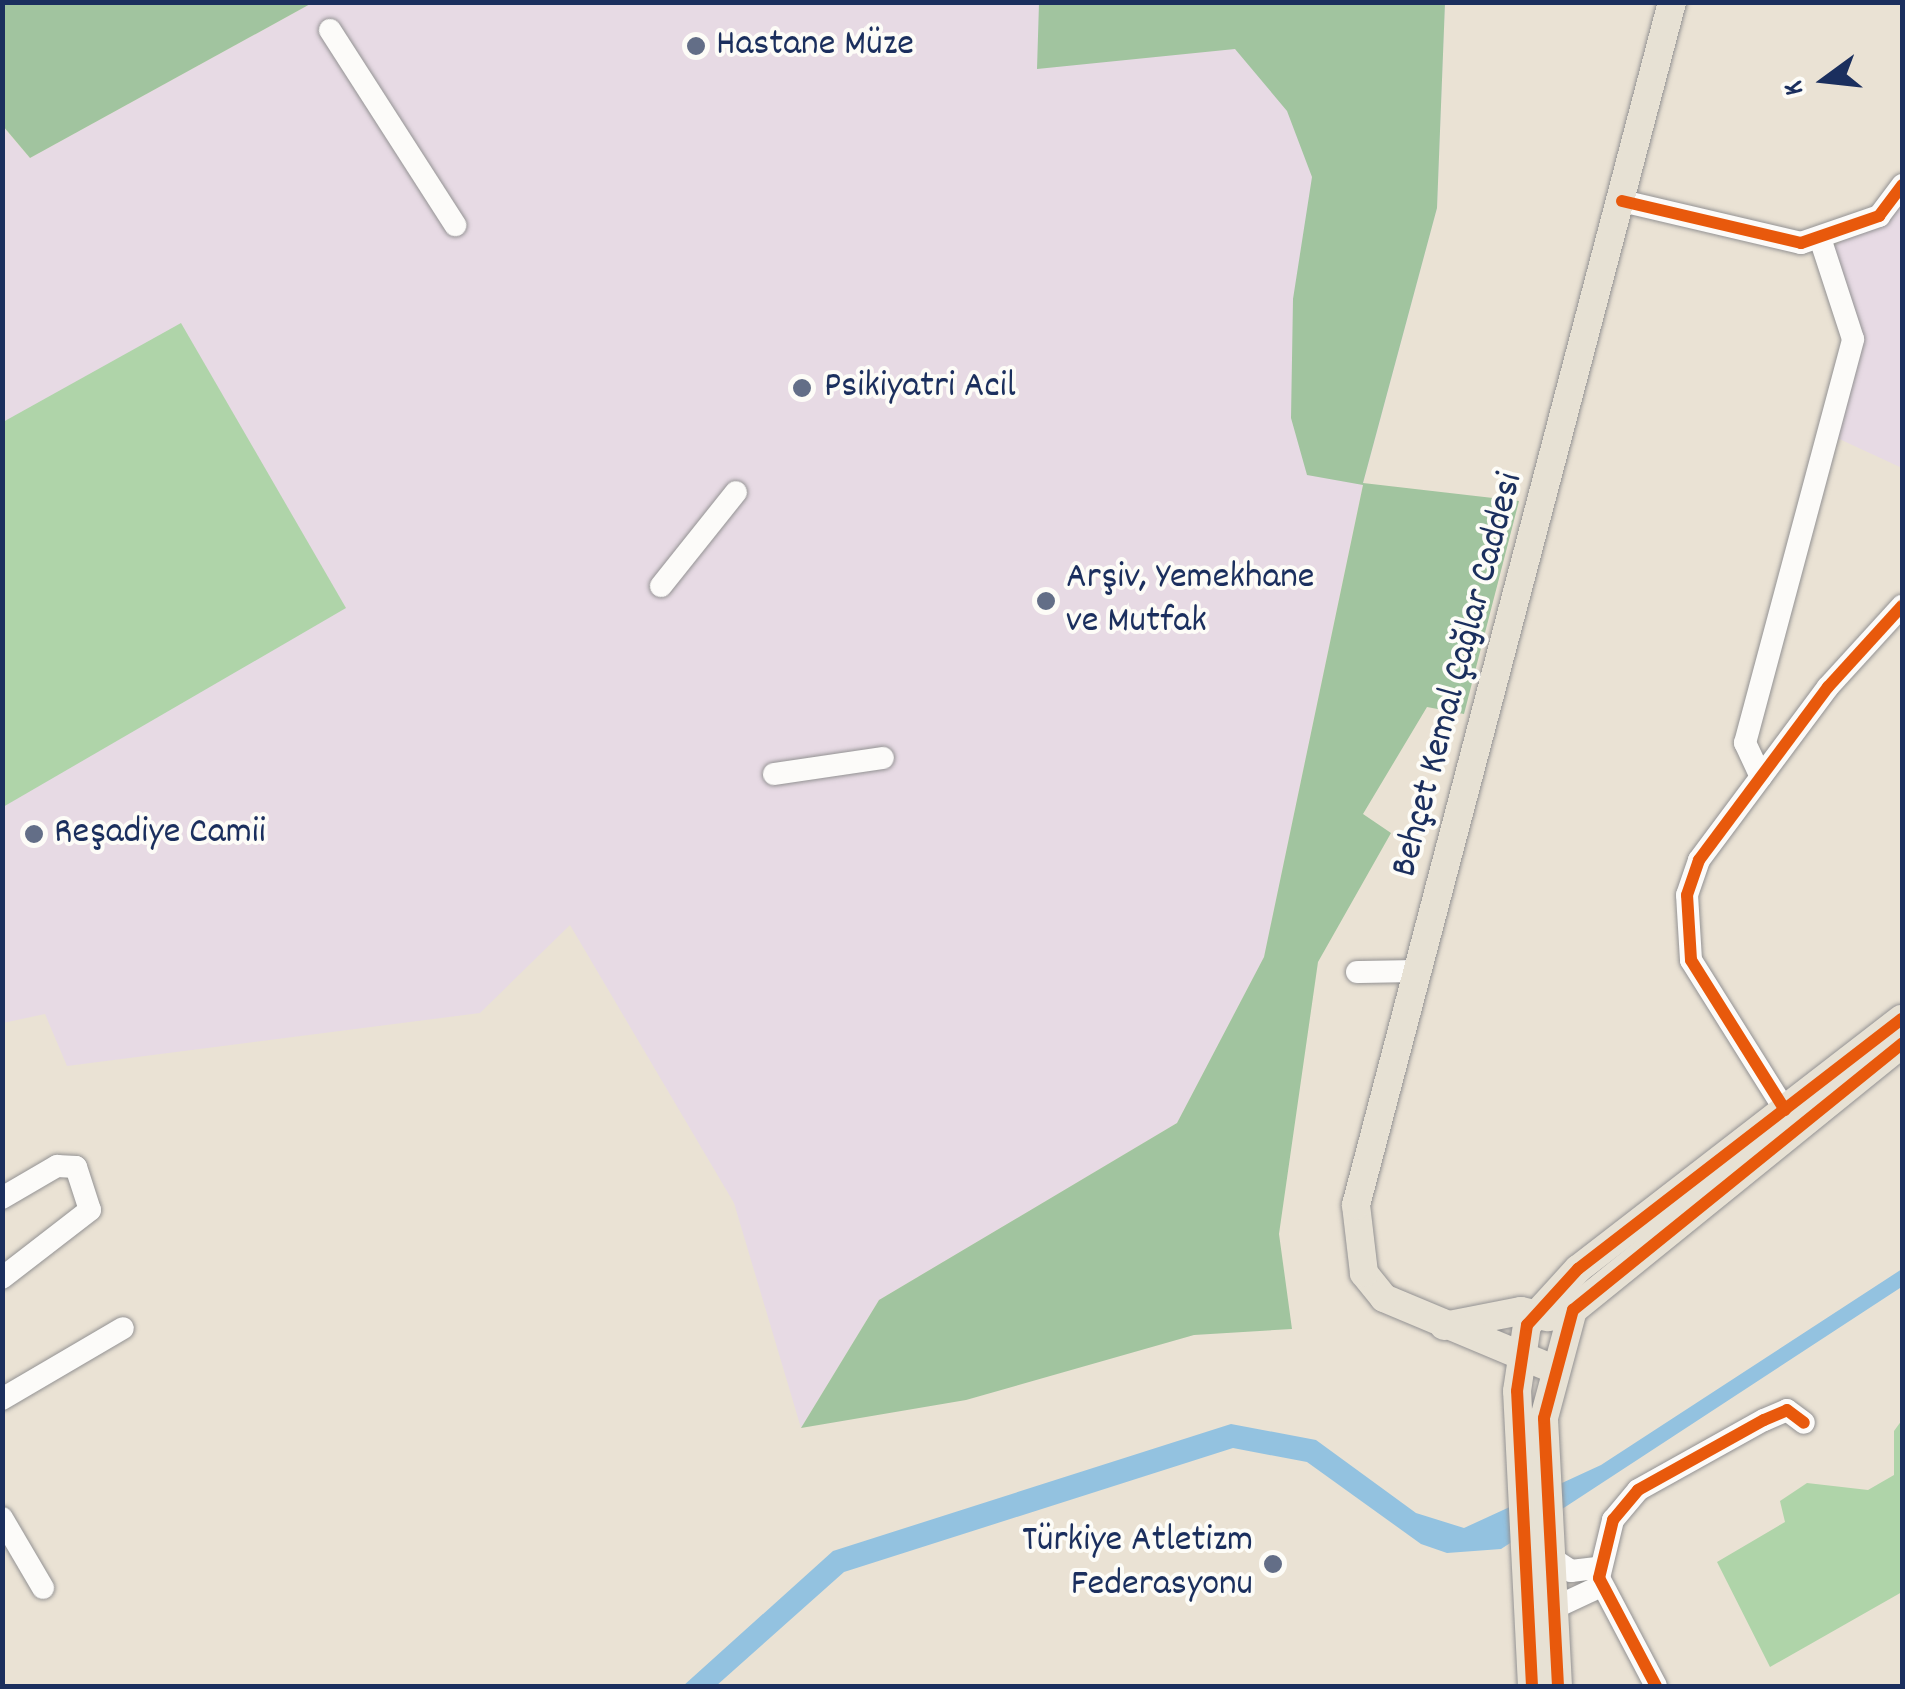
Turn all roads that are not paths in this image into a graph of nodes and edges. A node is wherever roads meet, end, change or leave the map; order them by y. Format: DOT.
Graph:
graph roads {
  1 [pos="1672,2"];
  2 [pos="330,30"];
  3 [pos="1902,185"];
  4 [pos="1622,201"];
  5 [pos="455,225"];
  6 [pos="1820,238"];
  7 [pos="736,492"];
  8 [pos="662,586"];
  9 [pos="1902,606"];
  10 [pos="883,758"];
  11 [pos="774,774"];
  12 [pos="1761,777"];
  13 [pos="1357,972"];
  14 [pos="1419,972"];
  15 [pos="1902,1020"];
  16 [pos="1902,1044"];
  17 [pos="1785,1110"];
  18 [pos="2,1198"];
  19 [pos="2,1278"];
  20 [pos="1535,1312"];
  21 [pos="123,1328"];
  22 [pos="1451,1330"];
  23 [pos="1562,1333"];
  24 [pos="1518,1361"];
  25 [pos="1551,1368"];
  26 [pos="2,1399"];
  27 [pos="1804,1423"];
  28 [pos="1519,1440"];
  29 [pos="2,1518"];
  30 [pos="1542,1550"];
  31 [pos="1599,1577"];
  32 [pos="43,1588"];
  33 [pos="1554,1608"];
  34 [pos="1532,1686"];
  35 [pos="1558,1686"];
  36 [pos="1656,1686"];
  1 -- 4 [label="main road, Behçet Kemal Çağlar Caddesi"];
  2 -- 5 [label="street"];
  3 -- 6 [label="street"];
  4 -- 6 [label="street"];
  4 -- 14 [label="main road, Behçet Kemal Çağlar Caddesi"];
  6 -- 12 [label="street"];
  7 -- 8 [label="street"];
  9 -- 12 [label="street"];
  10 -- 11 [label="street"];
  12 -- 17 [label="street"];
  13 -- 14 [label="street"];
  14 -- 22 [label="main road, Behçet Kemal Çağlar Caddesi"];
  15 -- 17 [label="main road"];
  16 -- 23 [label="main road"];
  17 -- 20 [label="main road"];
  18 -- 19 [label="street"];
  20 -- 22 [label="main road"];
  20 -- 23 [label="main road"];
  20 -- 24 [label="main road"];
  21 -- 26 [label="street"];
  22 -- 24 [label="main road, Behçet Kemal Çağlar Caddesi"];
  22 -- 28 [label="main road"];
  23 -- 25 [label="main road"];
  24 -- 25 [label="main road, Behçet Kemal Çağlar Caddesi"];
  24 -- 28 [label="main road"];
  25 -- 30 [label="main road"];
  27 -- 31 [label="street"];
  28 -- 30 [label="main road"];
  29 -- 32 [label="street"];
  30 -- 31 [label="street"];
  30 -- 33 [label="main road"];
  30 -- 34 [label="main road"];
  31 -- 33 [label="street"];
  31 -- 36 [label="street"];
  33 -- 35 [label="main road"];
}
